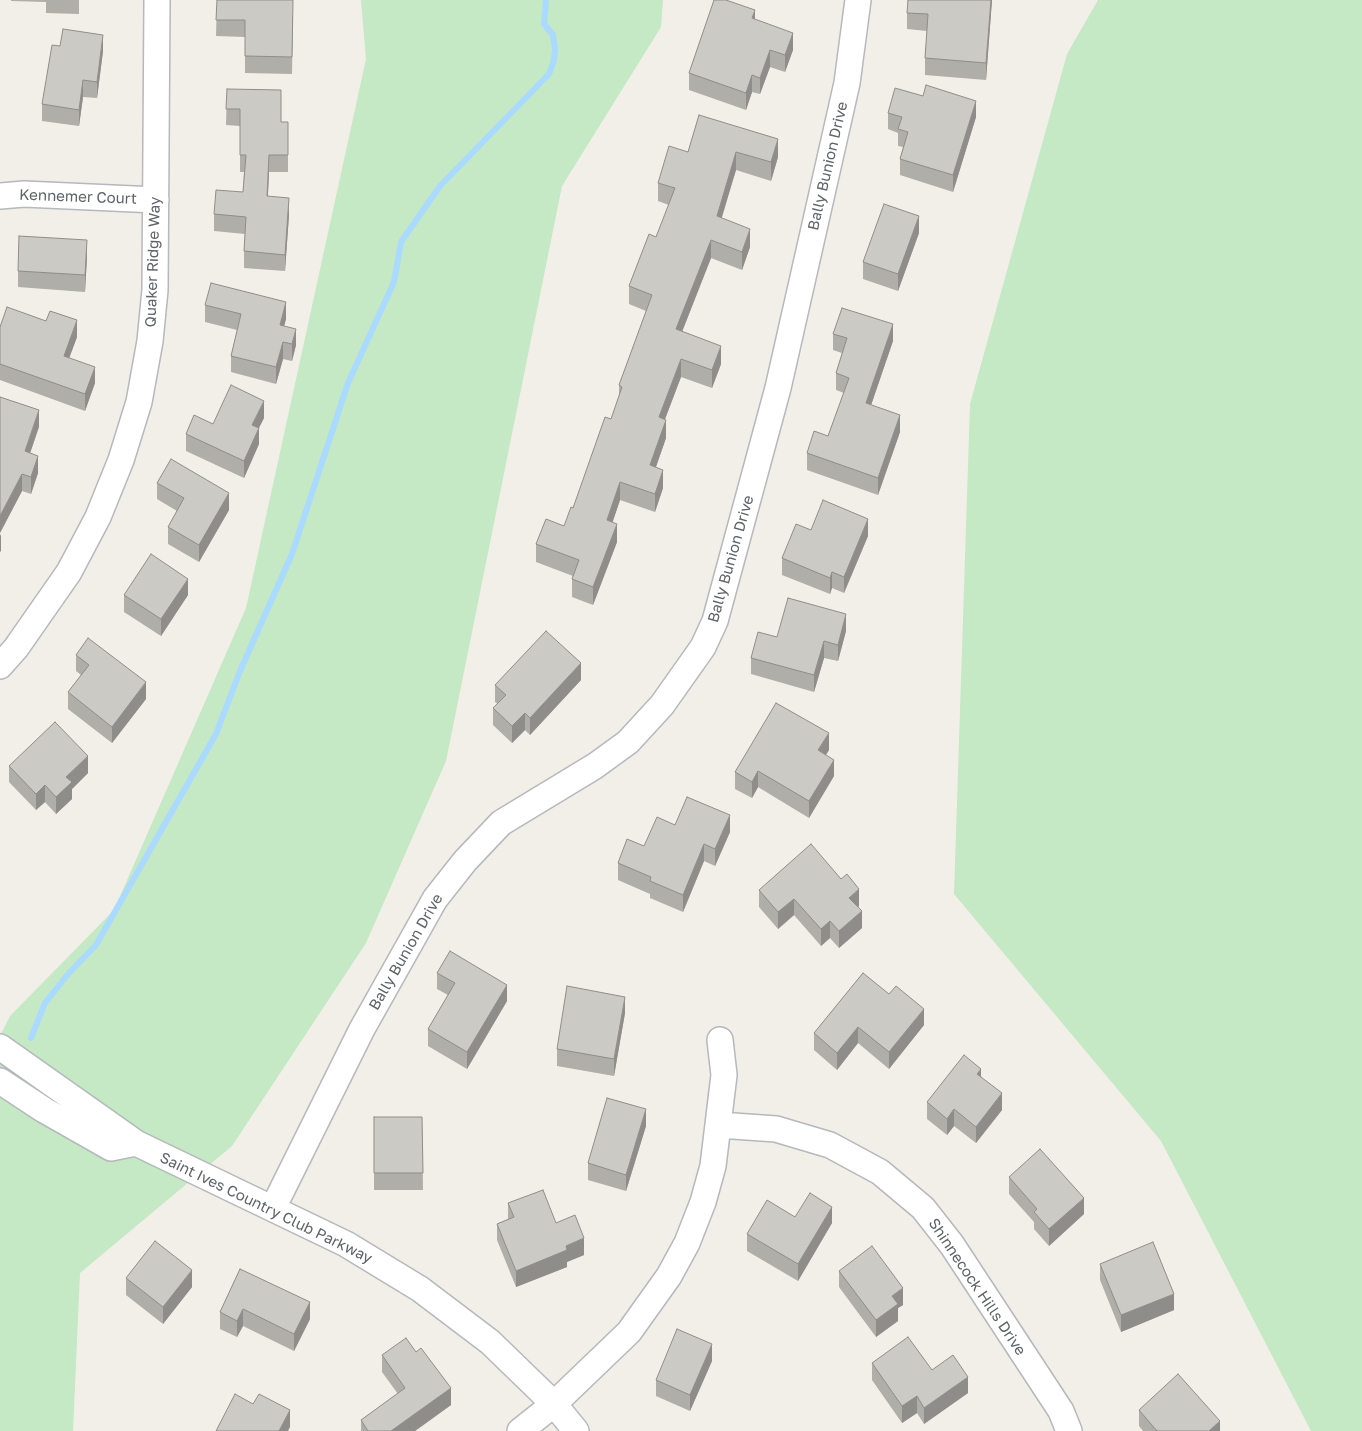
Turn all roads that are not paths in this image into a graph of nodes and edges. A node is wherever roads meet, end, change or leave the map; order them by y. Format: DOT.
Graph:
graph roads {
  1 [pos="157,0"];
  2 [pos="858,0"];
  3 [pos="0,196"];
  4 [pos="156,200"];
  5 [pos="0,666"];
  6 [pos="720,1040"];
  7 [pos="0,1047"];
  8 [pos="0,1081"];
  9 [pos="719,1125"];
  10 [pos="136,1143"];
  11 [pos="273,1208"];
  12 [pos="554,1404"];
  13 [pos="520,1431"];
  14 [pos="576,1431"];
  15 [pos="1069,1431"];
  1 -- 4 [label="street, Quaker Ridge Way"];
  2 -- 11 [label="street, Bally Bunion Drive"];
  3 -- 4 [label="street, Kennemer Court"];
  4 -- 5 [label="street, Quaker Ridge Way"];
  6 -- 9 [label="street"];
  7 -- 10 [label="street, Saint Ives Country Club Parkway"];
  8 -- 10 [label="street"];
  9 -- 12 [label="street"];
  9 -- 15 [label="street, Shinnecock Hills Drive"];
  10 -- 11 [label="street, Saint Ives Country Club Parkway"];
  11 -- 12 [label="street, Saint Ives Country Club Parkway"];
  12 -- 13 [label="street"];
  12 -- 14 [label="street, Saint Ives Country Club Parkway"];
}
